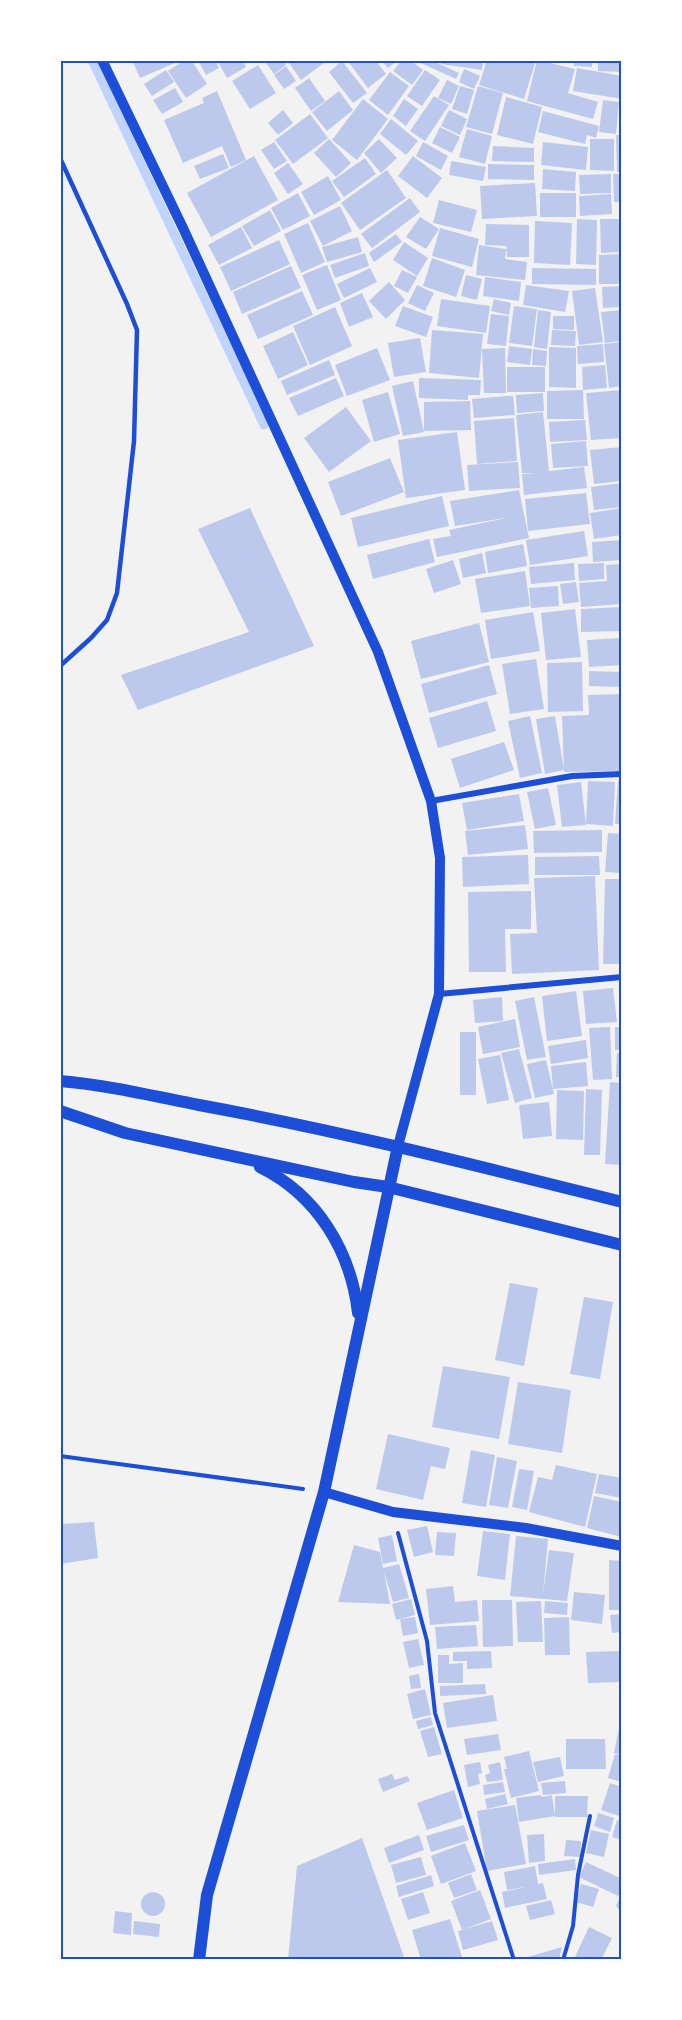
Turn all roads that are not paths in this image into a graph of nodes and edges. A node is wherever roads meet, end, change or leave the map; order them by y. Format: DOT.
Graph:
graph roads {
  1 [pos="102,60"];
  2 [pos="60,158"];
  3 [pos="60,666"];
  4 [pos="622,774"];
  5 [pos="431,801"];
  6 [pos="622,977"];
  7 [pos="439,994"];
  8 [pos="60,1081"];
  9 [pos="60,1111"];
  10 [pos="398,1146"];
  11 [pos="243,1159"];
  12 [pos="388,1187"];
  13 [pos="622,1202"];
  14 [pos="622,1245"];
  15 [pos="359,1323"];
  16 [pos="324,1492"];
  17 [pos="622,1546"];
  18 [pos="199,1960"];
  1 -- 5 [label="street"];
  2 -- 3 [label="lane"];
  4 -- 5 [label="street"];
  5 -- 7 [label="street"];
  6 -- 7 [label="street"];
  7 -- 10 [label="street"];
  8 -- 10 [label="main road"];
  9 -- 11 [label="main road"];
  10 -- 12 [label="main road"];
  10 -- 13 [label="main road"];
  11 -- 12 [label="main road"];
  11 -- 15 [label="main road"];
  12 -- 14 [label="main road"];
  12 -- 15 [label="main road"];
  15 -- 16 [label="main road"];
  16 -- 17 [label="street"];
  16 -- 18 [label="main road"];
}
